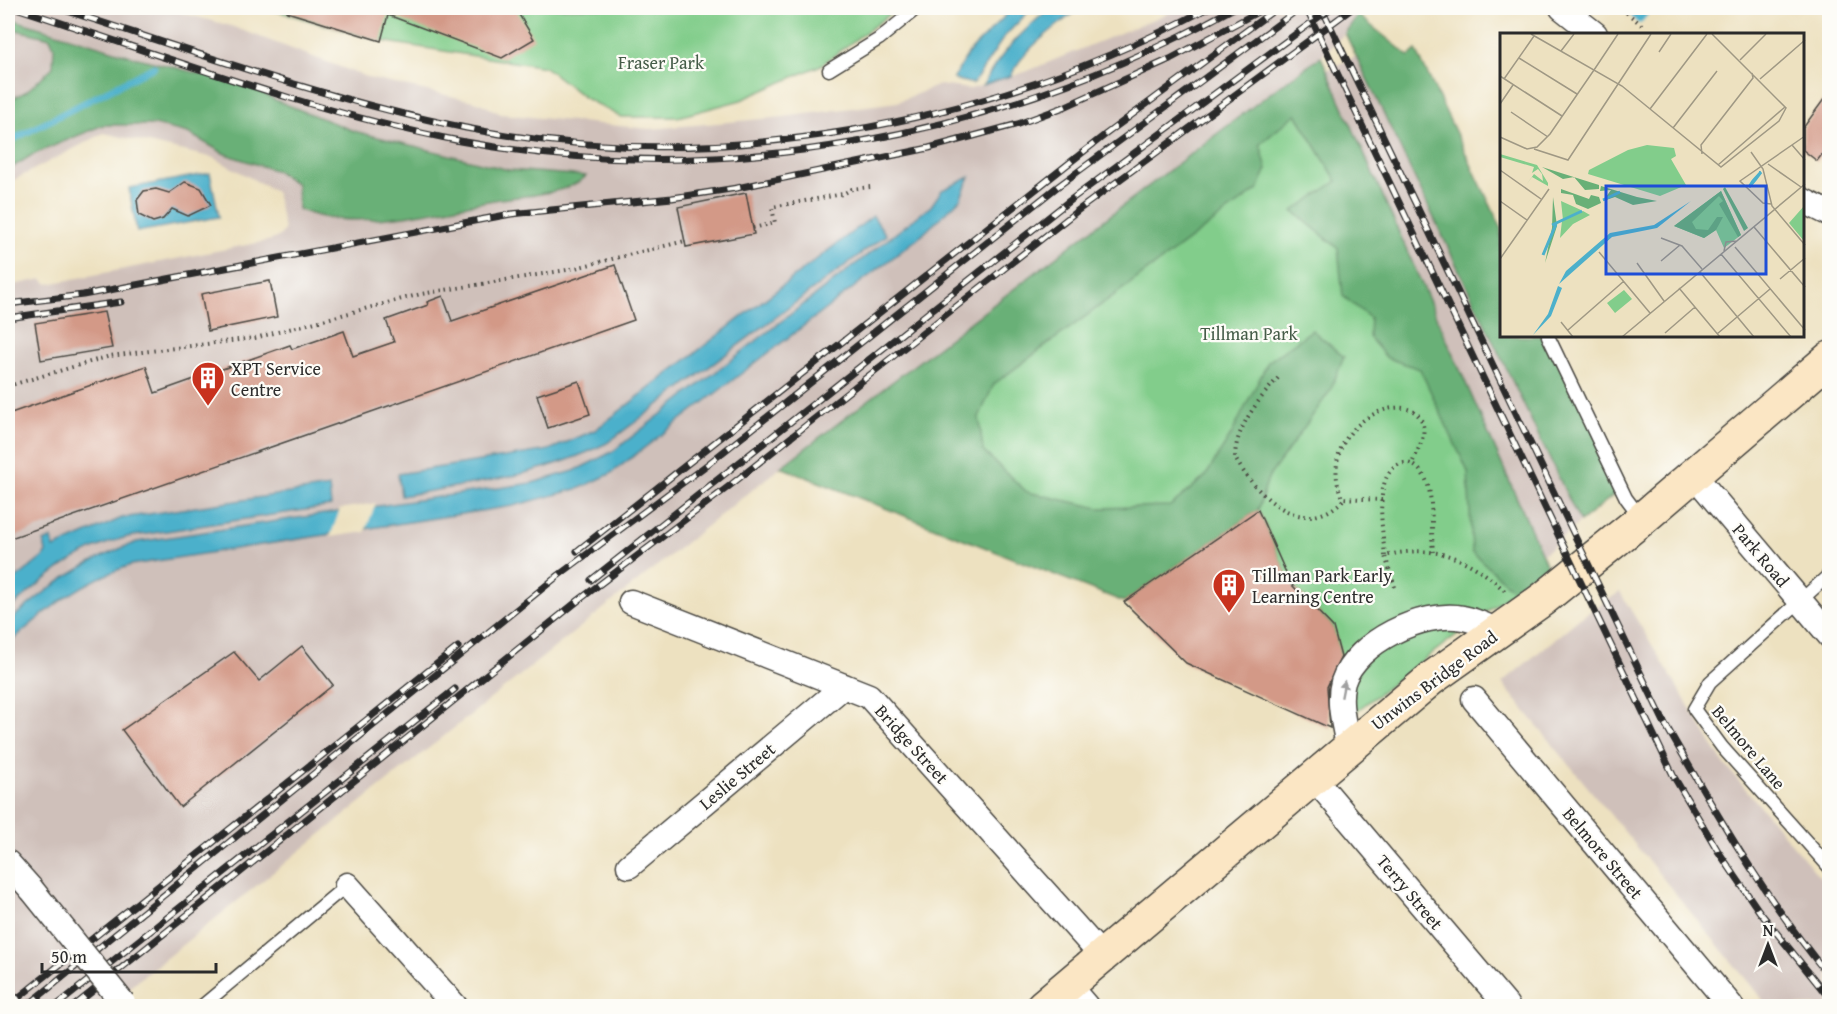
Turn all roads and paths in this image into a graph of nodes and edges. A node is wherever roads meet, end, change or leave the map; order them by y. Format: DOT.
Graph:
graph roads {
  1 [pos="917,8"];
  2 [pos="1562,8"];
  3 [pos="1631,8"];
  4 [pos="1642,25"];
  5 [pos="1594,33"];
  6 [pos="829,70"];
  7 [pos="871,187"];
  8 [pos="1804,201"];
  9 [pos="1830,214"];
  10 [pos="753,228"];
  11 [pos="685,242"];
  12 [pos="1549,338"];
  13 [pos="1830,358"];
  14 [pos="1278,378"];
  15 [pos="8,386"];
  16 [pos="1412,464"];
  17 [pos="1693,474"];
  18 [pos="1344,498"];
  19 [pos="1382,500"];
  20 [pos="1642,519"];
  21 [pos="1433,552"];
  22 [pos="1385,556"];
  23 [pos="1830,574"];
  24 [pos="1395,587"];
  25 [pos="1509,595"];
  26 [pos="1798,599"];
  27 [pos="631,602"];
  28 [pos="1498,631"];
  29 [pos="1830,636"];
  30 [pos="844,686"];
  31 [pos="1474,699"];
  32 [pos="1348,747"];
  33 [pos="1313,777"];
  34 [pos="8,862"];
  35 [pos="629,866"];
  36 [pos="1830,868"];
  37 [pos="347,885"];
  38 [pos="1102,956"];
  39 [pos="1077,996"];
  40 [pos="125,1005"];
  41 [pos="202,1006"];
  42 [pos="455,1006"];
  43 [pos="1042,1006"];
  44 [pos="1507,1006"];
  45 [pos="1731,1006"];
  1 -- 6 [label="lane"];
  2 -- 5 [label="street"];
  3 -- 4 [label="path"];
  7 -- 10 [label="path"];
  8 -- 9 [label="street"];
  11 -- 15 [label="path"];
  12 -- 20 [label="lane"];
  13 -- 17 [label="main road, Unwins Bridge Road"];
  14 -- 18 [label="path"];
  16 -- 18 [label="path"];
  16 -- 19 [label="path"];
  16 -- 21 [label="path"];
  17 -- 20 [label="main road, Unwins Bridge Road"];
  17 -- 26 [label="street, Park Road"];
  18 -- 19 [label="path"];
  19 -- 22 [label="path"];
  20 -- 28 [label="main road, Unwins Bridge Road"];
  21 -- 22 [label="path"];
  21 -- 25 [label="path"];
  22 -- 24 [label="path"];
  23 -- 26 [label="lane"];
  26 -- 29 [label="street, Park Road"];
  26 -- 36 [label="lane, Belmore Lane"];
  27 -- 30 [label="street, Bridge Street"];
  28 -- 32 [label="main road, Unwins Bridge Road"];
  32 -- 28 [label="street, one-way"];
  30 -- 35 [label="street, Leslie Street"];
  30 -- 38 [label="street, Bridge Street"];
  31 -- 45 [label="street, Belmore Street"];
  32 -- 33 [label="main road, Unwins Bridge Road"];
  33 -- 38 [label="main road, Unwins Bridge Road"];
  33 -- 44 [label="street, Terry Street"];
  34 -- 40 [label="street, bridge"];
  37 -- 41 [label="lane"];
  37 -- 42 [label="street"];
  38 -- 39 [label="main road, Unwins Bridge Road"];
  39 -- 43 [label="main road, Unwins Bridge Road"];
}
